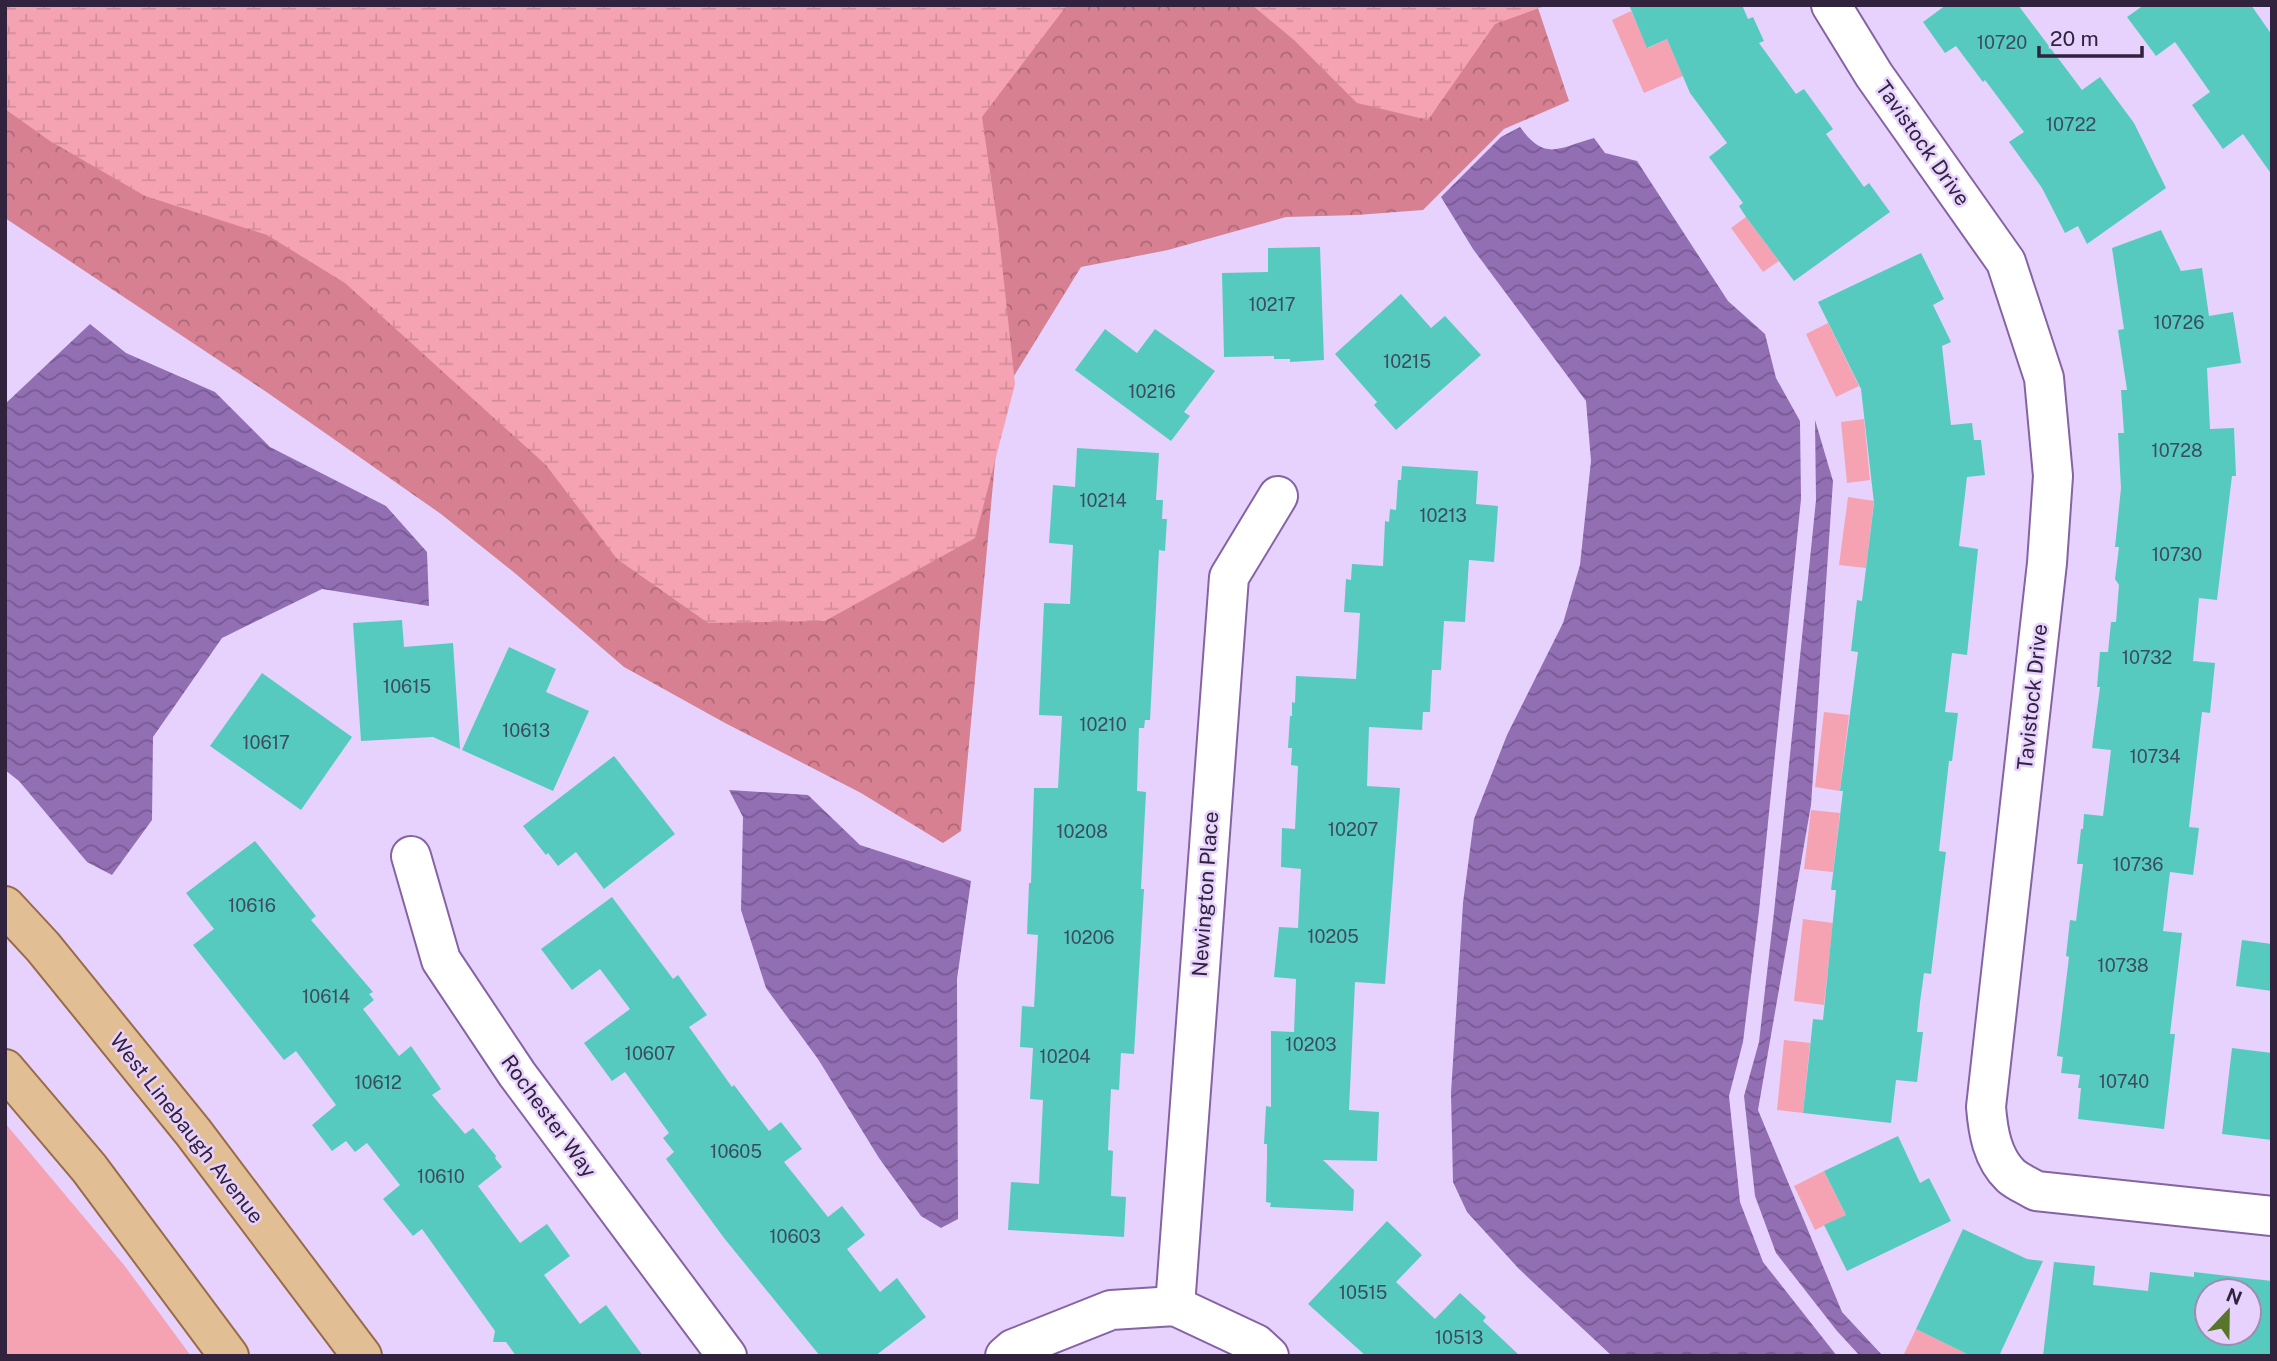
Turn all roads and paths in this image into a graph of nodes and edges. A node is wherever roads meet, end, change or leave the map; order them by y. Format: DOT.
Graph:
graph roads {
  1 [pos="1831,5"];
  2 [pos="1278,496"];
  3 [pos="411,856"];
  4 [pos="5,906"];
  5 [pos="5,1069"];
  6 [pos="2272,1216"];
  7 [pos="1175,1306"];
  8 [pos="229,1356"];
  9 [pos="362,1356"];
  10 [pos="726,1356"];
  11 [pos="1005,1356"];
  12 [pos="1269,1356"];
  1 -- 6 [label="street, Tavistock Drive"];
  2 -- 7 [label="street, Newington Place"];
  3 -- 10 [label="street, Rochester Way"];
  4 -- 9 [label="main road, West Linebaugh Avenue"];
  5 -- 8 [label="main road"];
  7 -- 11 [label="street"];
  7 -- 12 [label="street"];
}
